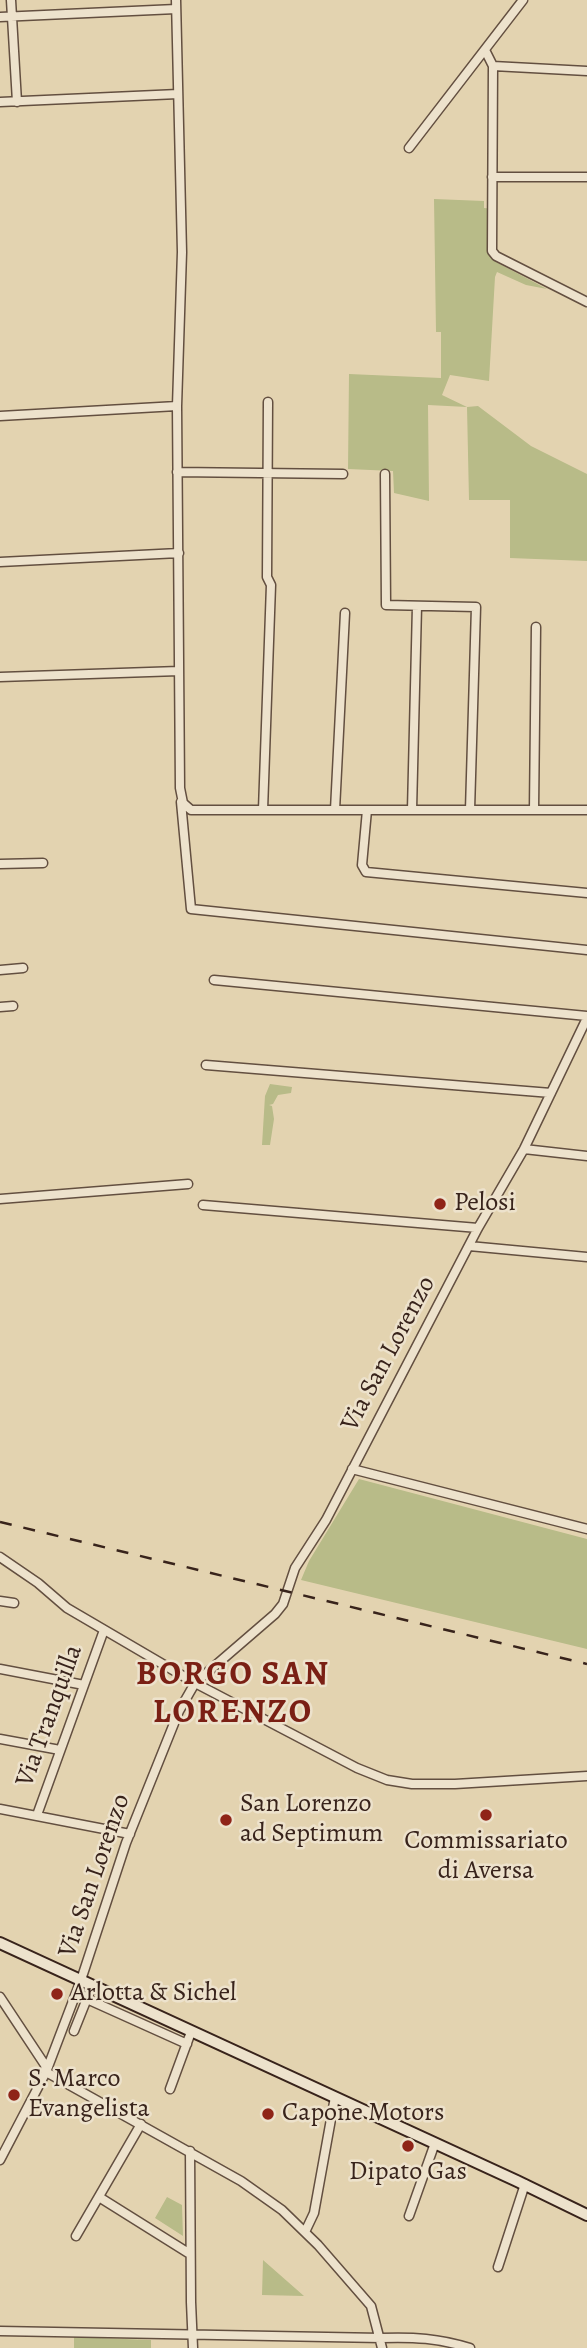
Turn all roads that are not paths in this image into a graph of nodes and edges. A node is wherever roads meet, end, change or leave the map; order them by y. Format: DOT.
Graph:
graph roads {
  1 [pos="11,0"];
  2 [pos="523,0"];
  3 [pos="176,5"];
  4 [pos="0,17"];
  5 [pos="12,17"];
  6 [pos="485,50"];
  7 [pos="494,66"];
  8 [pos="587,71"];
  9 [pos="178,94"];
  10 [pos="0,102"];
  11 [pos="17,102"];
  12 [pos="410,148"];
  13 [pos="492,177"];
  14 [pos="587,177"];
  15 [pos="587,302"];
  16 [pos="268,402"];
  17 [pos="177,406"];
  18 [pos="0,416"];
  19 [pos="177,472"];
  20 [pos="267,473"];
  21 [pos="343,474"];
  22 [pos="385,474"];
  23 [pos="179,553"];
  24 [pos="0,562"];
  25 [pos="417,606"];
  26 [pos="345,612"];
  27 [pos="537,627"];
  28 [pos="179,671"];
  29 [pos="0,677"];
  30 [pos="180,788"];
  31 [pos="263,810"];
  32 [pos="335,810"];
  33 [pos="367,810"];
  34 [pos="412,810"];
  35 [pos="470,810"];
  36 [pos="534,810"];
  37 [pos="587,810"];
  38 [pos="43,863"];
  39 [pos="0,864"];
  40 [pos="587,893"];
  41 [pos="587,950"];
  42 [pos="23,968"];
  43 [pos="0,970"];
  44 [pos="214,980"];
  45 [pos="13,1006"];
  46 [pos="0,1007"];
  47 [pos="587,1017"];
  48 [pos="206,1065"];
  49 [pos="551,1093"];
  50 [pos="524,1149"];
  51 [pos="587,1156"];
  52 [pos="188,1184"];
  53 [pos="0,1199"];
  54 [pos="203,1205"];
  55 [pos="478,1228"];
  56 [pos="469,1247"];
  57 [pos="587,1257"];
  58 [pos="352,1469"];
  59 [pos="587,1529"];
  60 [pos="0,1557"];
  61 [pos="0,1601"];
  62 [pos="14,1603"];
  63 [pos="104,1630"];
  64 [pos="0,1670"];
  65 [pos="195,1683"];
  66 [pos="84,1685"];
  67 [pos="0,1739"];
  68 [pos="60,1750"];
  69 [pos="587,1776"];
  70 [pos="0,1809"];
  71 [pos="37,1815"];
  72 [pos="130,1834"];
  73 [pos="0,1943"];
  74 [pos="87,1983"];
  75 [pos="0,1997"];
  76 [pos="87,1999"];
  77 [pos="74,2031"];
  78 [pos="191,2032"];
  79 [pos="187,2044"];
  80 [pos="46,2072"];
  81 [pos="170,2089"];
  82 [pos="335,2097"];
  83 [pos="141,2124"];
  84 [pos="435,2143"];
  85 [pos="190,2151"];
  86 [pos="0,2160"];
  87 [pos="524,2184"];
  88 [pos="99,2197"];
  89 [pos="587,2215"];
  90 [pos="409,2216"];
  91 [pos="304,2232"];
  92 [pos="76,2236"];
  93 [pos="190,2254"];
  94 [pos="498,2267"];
  95 [pos="0,2331"];
  96 [pos="193,2334"];
  97 [pos="381,2338"];
  98 [pos="194,2348"];
  99 [pos="382,2348"];
  100 [pos="470,2348"];
  1 -- 5 [label="street"];
  2 -- 6 [label="street"];
  3 -- 5 [label="street"];
  3 -- 9 [label="street"];
  4 -- 5 [label="street"];
  5 -- 11 [label="street"];
  6 -- 7 [label="street"];
  6 -- 12 [label="street"];
  7 -- 8 [label="street"];
  7 -- 13 [label="street"];
  9 -- 11 [label="street"];
  9 -- 17 [label="street"];
  10 -- 11 [label="street"];
  13 -- 14 [label="street"];
  13 -- 15 [label="street"];
  16 -- 20 [label="street"];
  17 -- 18 [label="street"];
  17 -- 19 [label="street"];
  19 -- 20 [label="street"];
  19 -- 23 [label="street"];
  20 -- 21 [label="street"];
  20 -- 31 [label="street"];
  22 -- 25 [label="street"];
  23 -- 24 [label="street"];
  23 -- 28 [label="street"];
  25 -- 34 [label="street"];
  25 -- 35 [label="street"];
  26 -- 32 [label="street"];
  27 -- 36 [label="street"];
  28 -- 29 [label="street"];
  28 -- 30 [label="street"];
  30 -- 31 [label="street"];
  30 -- 41 [label="street"];
  31 -- 32 [label="street"];
  32 -- 33 [label="street"];
  33 -- 34 [label="street"];
  33 -- 40 [label="street"];
  34 -- 35 [label="street"];
  35 -- 36 [label="street"];
  36 -- 37 [label="street"];
  38 -- 39 [label="street"];
  42 -- 43 [label="street"];
  44 -- 47 [label="street"];
  45 -- 46 [label="street"];
  47 -- 49 [label="street, Via San Lorenzo"];
  48 -- 49 [label="street"];
  49 -- 50 [label="street, Via San Lorenzo"];
  50 -- 51 [label="street"];
  50 -- 55 [label="street, Via San Lorenzo"];
  52 -- 53 [label="street"];
  54 -- 55 [label="street"];
  55 -- 56 [label="street, Via San Lorenzo"];
  56 -- 57 [label="street"];
  56 -- 58 [label="street, Via San Lorenzo"];
  58 -- 59 [label="street"];
  58 -- 65 [label="street, Via San Lorenzo"];
  60 -- 63 [label="street"];
  61 -- 62 [label="street"];
  63 -- 65 [label="street"];
  63 -- 66 [label="street, Via Tranquilla"];
  64 -- 66 [label="street"];
  65 -- 69 [label="street"];
  65 -- 72 [label="street, Via San Lorenzo"];
  66 -- 68 [label="street, Via Tranquilla"];
  67 -- 68 [label="street"];
  68 -- 71 [label="street, Via Tranquilla"];
  70 -- 71 [label="street"];
  71 -- 72 [label="street"];
  72 -- 74 [label="street, Via San Lorenzo"];
  73 -- 74 [label="main road"];
  74 -- 76 [label="street"];
  74 -- 78 [label="main road"];
  74 -- 80 [label="street, Via San Lorenzo"];
  75 -- 80 [label="street"];
  76 -- 77 [label="street"];
  76 -- 79 [label="street"];
  78 -- 79 [label="street"];
  78 -- 82 [label="main road"];
  79 -- 81 [label="street"];
  80 -- 83 [label="street"];
  80 -- 86 [label="street, Via San Lorenzo"];
  82 -- 84 [label="main road"];
  82 -- 91 [label="street"];
  83 -- 85 [label="street"];
  83 -- 88 [label="street"];
  84 -- 87 [label="main road"];
  84 -- 90 [label="street"];
  85 -- 91 [label="street"];
  85 -- 93 [label="street"];
  87 -- 89 [label="main road"];
  87 -- 94 [label="street"];
  88 -- 92 [label="street"];
  88 -- 93 [label="street"];
  91 -- 97 [label="street"];
  93 -- 96 [label="street"];
  95 -- 96 [label="street"];
  96 -- 97 [label="street"];
  96 -- 98 [label="street"];
  97 -- 99 [label="street"];
  97 -- 100 [label="street"];
}
